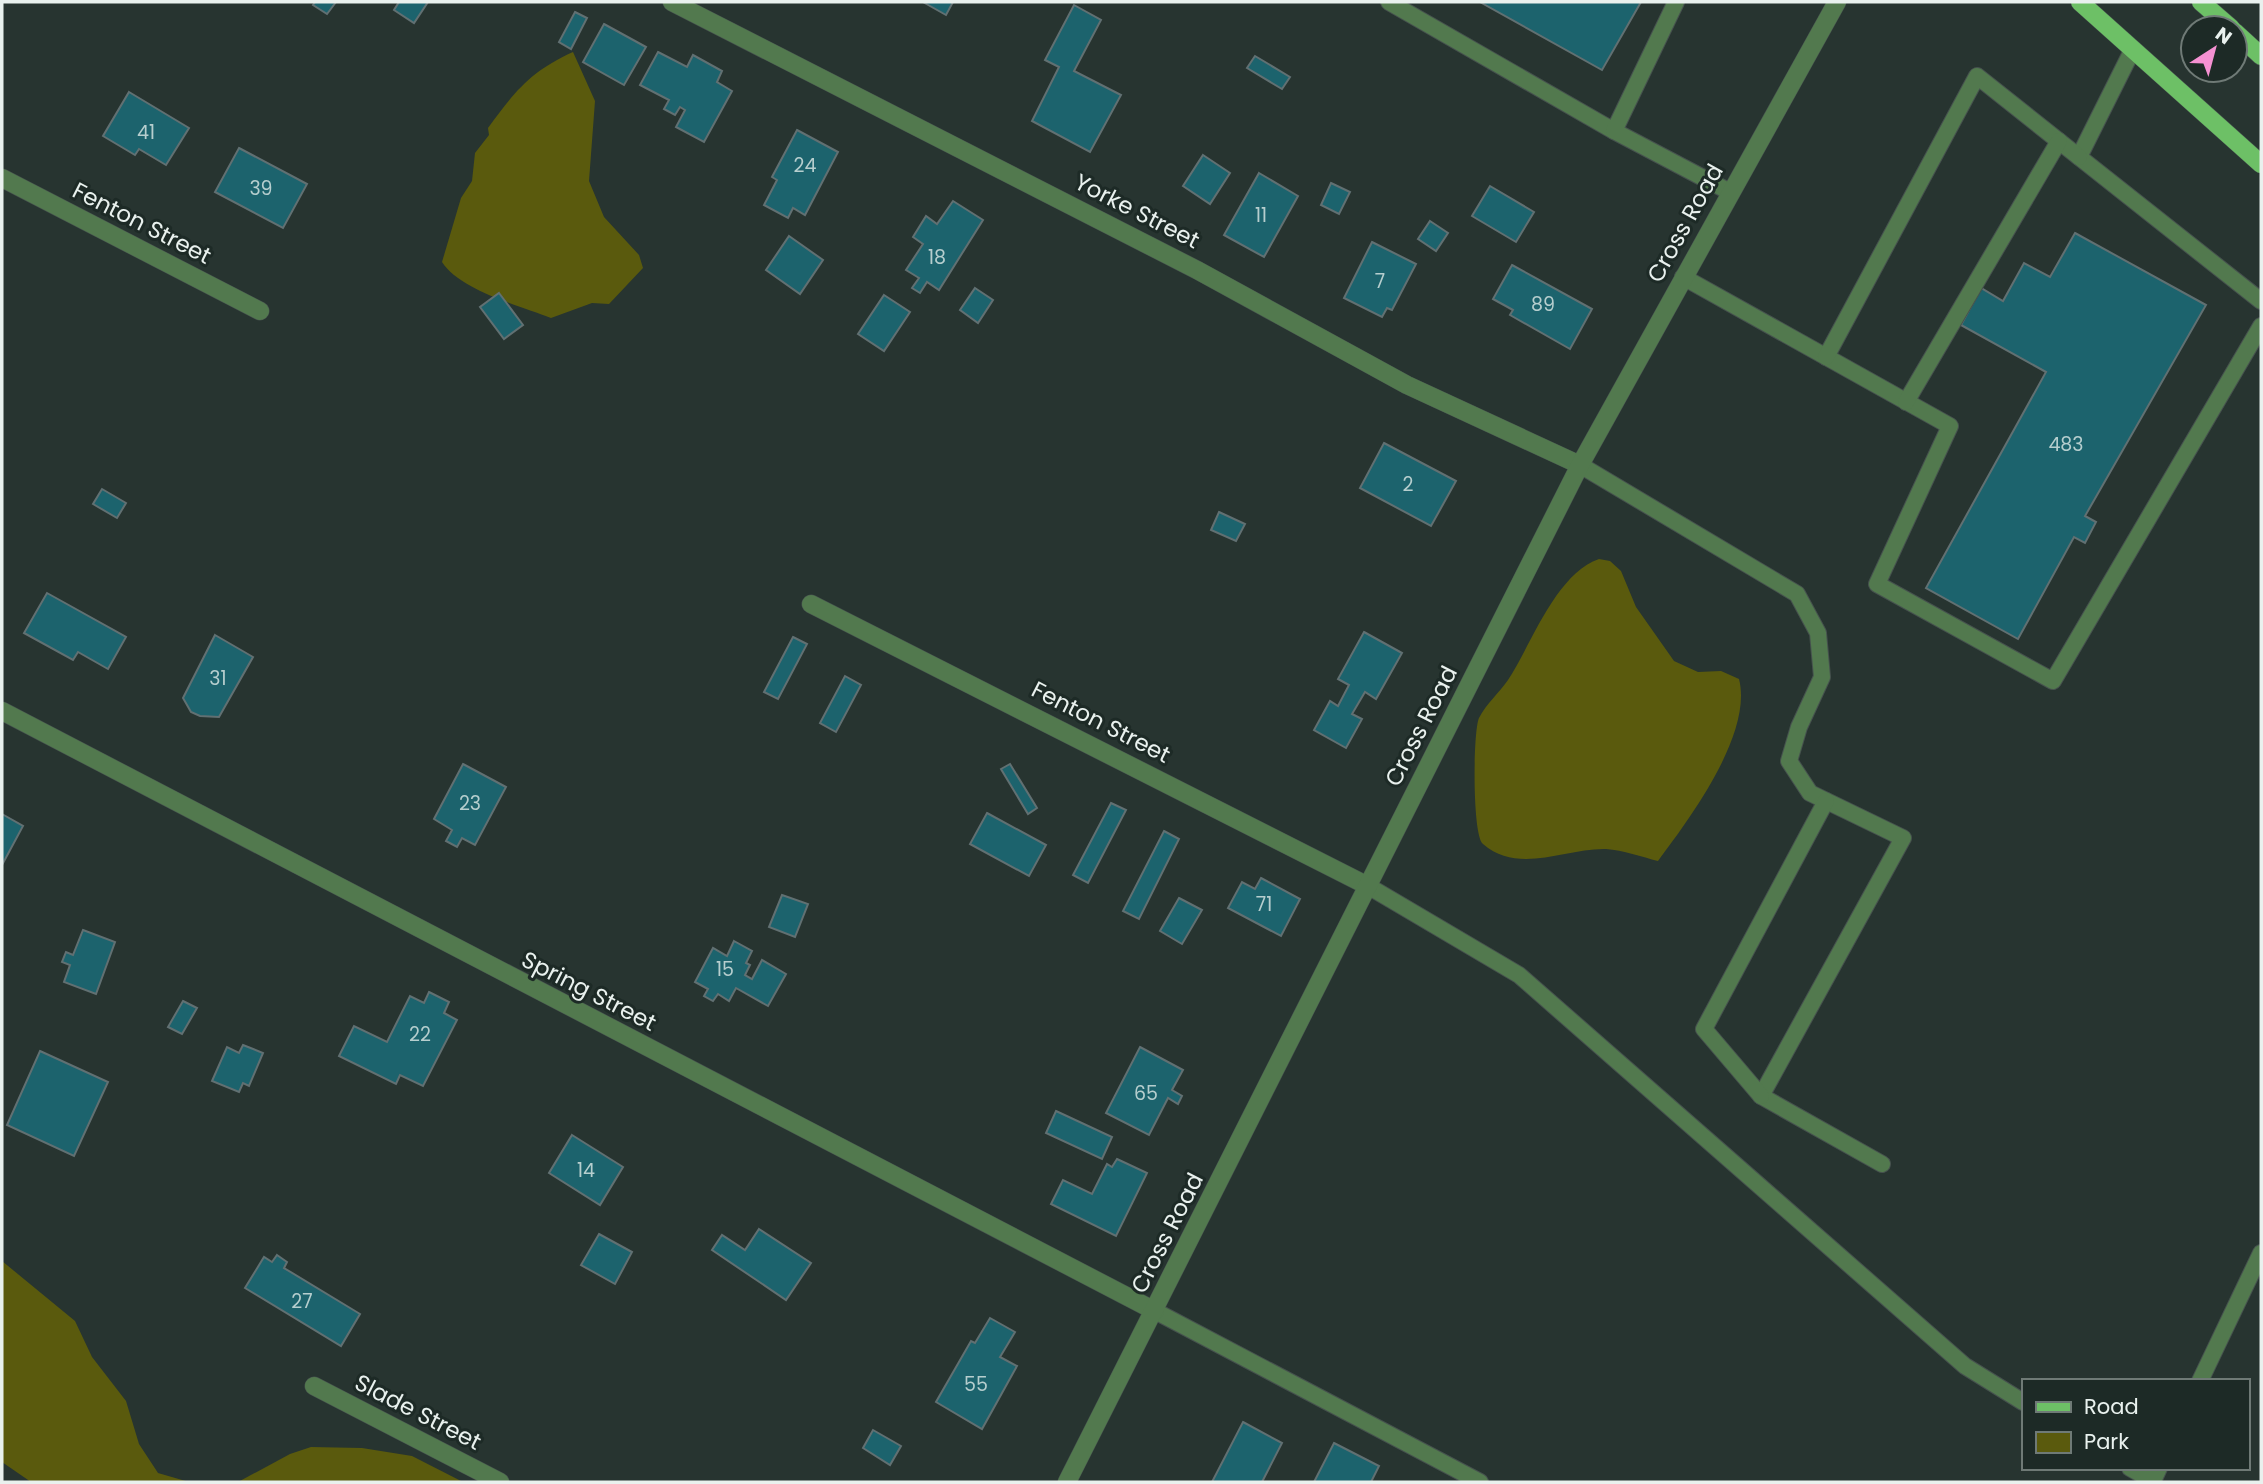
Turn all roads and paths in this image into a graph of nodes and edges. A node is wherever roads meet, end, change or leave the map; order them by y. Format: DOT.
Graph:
graph roads {
  1 [pos="672,2"];
  2 [pos="1389,2"];
  3 [pos="1676,2"];
  4 [pos="1838,2"];
  5 [pos="2080,2"];
  6 [pos="2201,2"];
  7 [pos="2215,14"];
  8 [pos="2133,49"];
  9 [pos="1614,131"];
  10 [pos="2059,141"];
  11 [pos="2079,158"];
  12 [pos="2261,164"];
  13 [pos="2,178"];
  14 [pos="1730,192"];
  15 [pos="1683,277"];
  16 [pos="2261,301"];
  17 [pos="260,311"];
  18 [pos="2261,326"];
  19 [pos="1826,357"];
  20 [pos="1906,402"];
  21 [pos="1580,465"];
  22 [pos="811,604"];
  23 [pos="2,711"];
  24 [pos="1826,801"];
  25 [pos="1368,886"];
  26 [pos="1761,1096"];
  27 [pos="1882,1164"];
  28 [pos="2261,1253"];
  29 [pos="1155,1311"];
  30 [pos="2201,1379"];
  31 [pos="314,1386"];
  32 [pos="2022,1401"];
  33 [pos="2135,1470"];
  34 [pos="2154,1477"];
  35 [pos="500,1482"];
  36 [pos="1067,1482"];
  37 [pos="1480,1482"];
  1 -- 21 [label="street, Yorke Street"];
  2 -- 9 [label="lane"];
  3 -- 9 [label="lane"];
  4 -- 14 [label="street, Cross Road"];
  5 -- 8 [label="main road"];
  6 -- 7 [label="main road"];
  8 -- 11 [label="lane"];
  8 -- 12 [label="main road"];
  9 -- 14 [label="lane"];
  10 -- 11 [label="lane"];
  10 -- 19 [label="lane"];
  10 -- 20 [label="lane"];
  11 -- 16 [label="lane"];
  13 -- 17 [label="street, Fenton Street"];
  14 -- 15 [label="street, Cross Road"];
  15 -- 19 [label="lane"];
  15 -- 21 [label="street, Cross Road"];
  18 -- 20 [label="lane"];
  19 -- 20 [label="lane"];
  21 -- 24 [label="lane"];
  21 -- 25 [label="street, Cross Road"];
  22 -- 25 [label="street, Fenton Street"];
  23 -- 29 [label="street, Spring Street"];
  24 -- 26 [label="lane"];
  24 -- 26 [label="lane"];
  25 -- 29 [label="street, Cross Road"];
  25 -- 32 [label="lane"];
  26 -- 27 [label="lane"];
  28 -- 30 [label="lane"];
  29 -- 36 [label="street, Cross Road"];
  29 -- 37 [label="lane"];
  31 -- 35 [label="street, Slade Street"];
  33 -- 34 [label="lane"];
}
